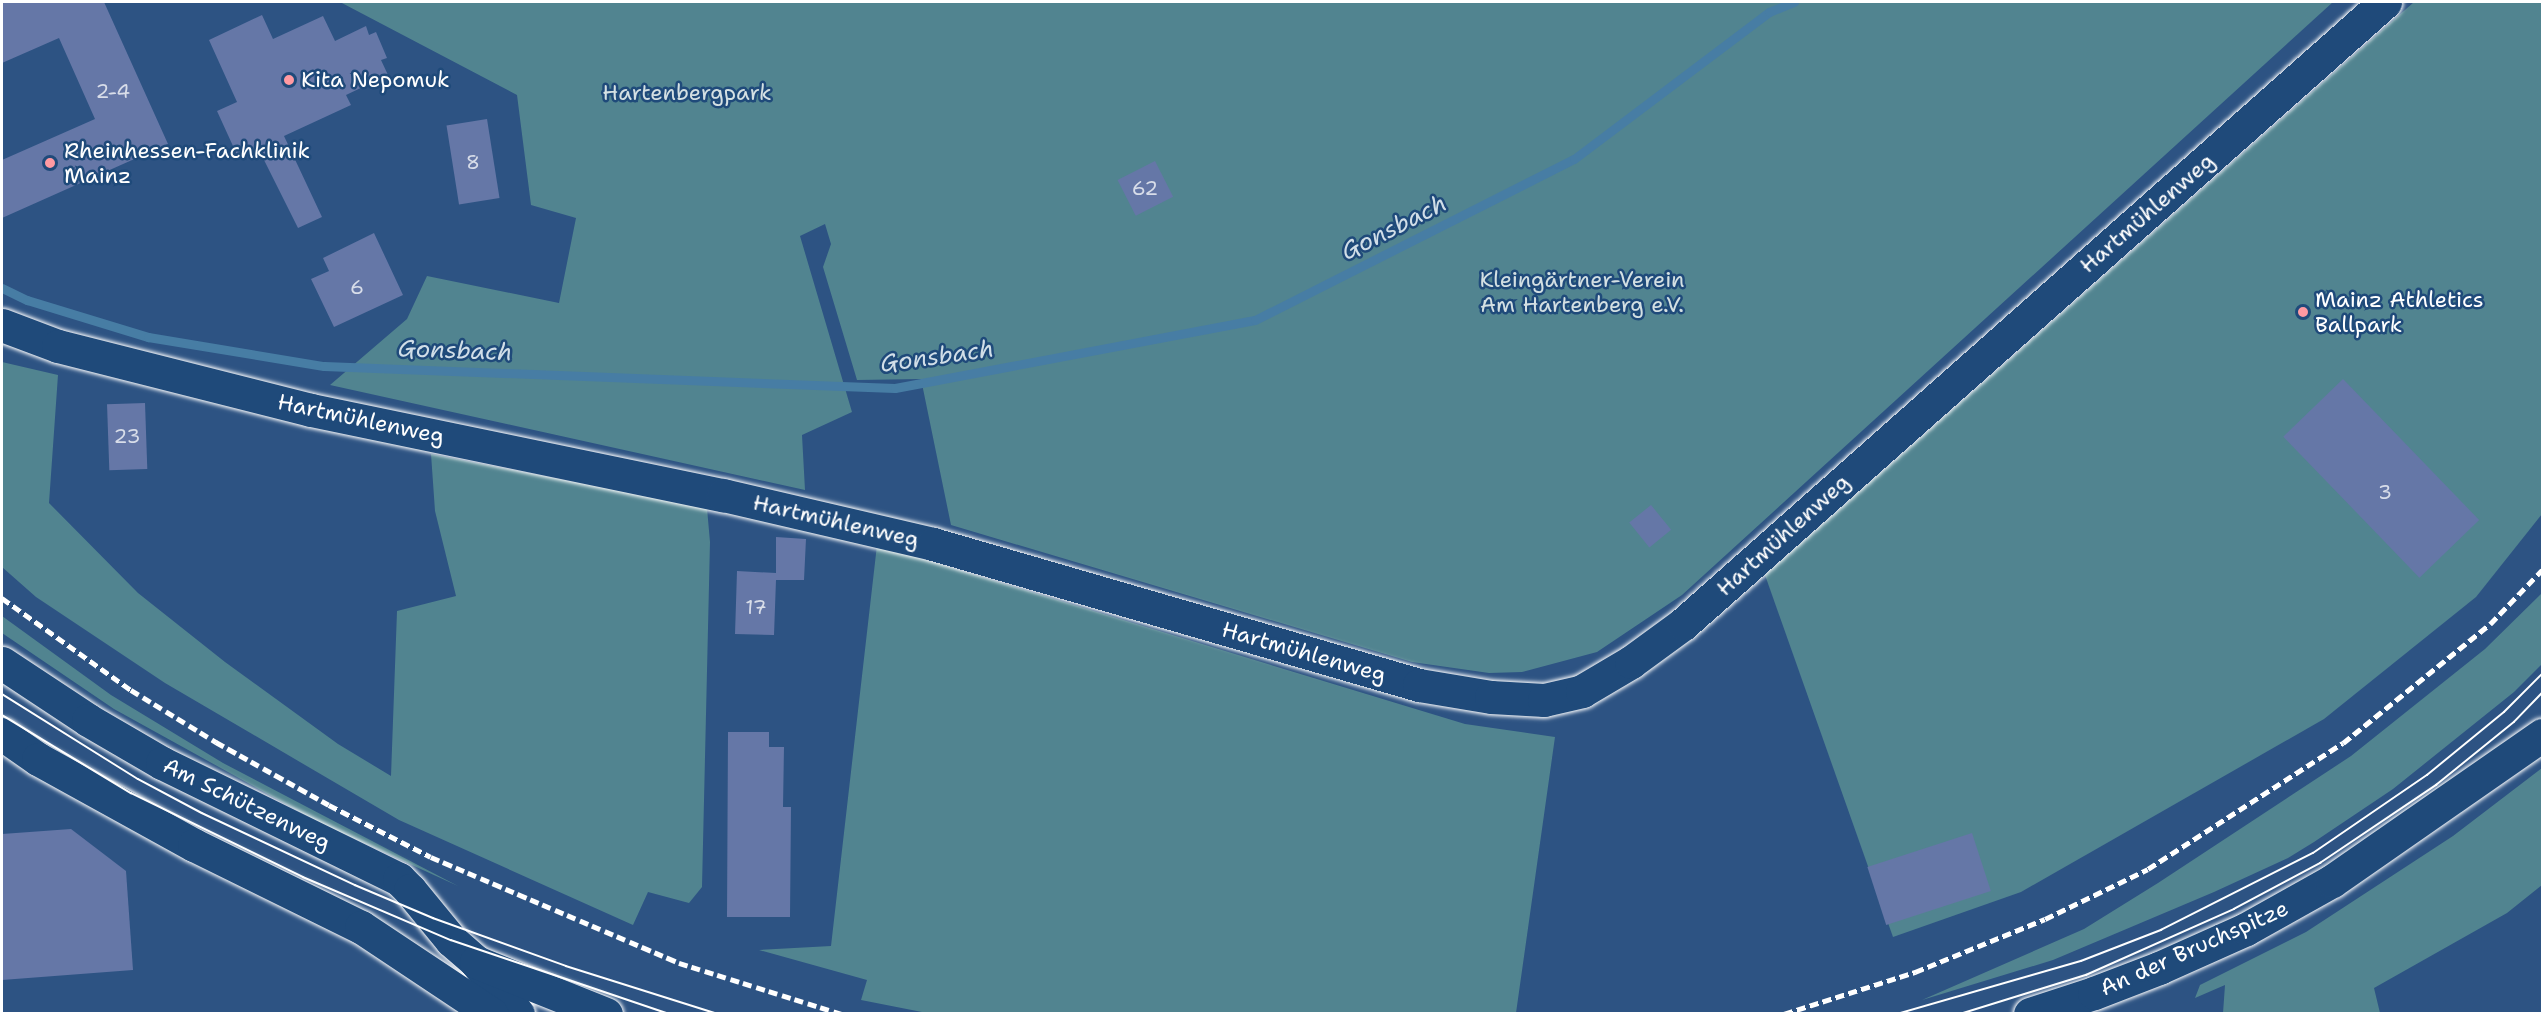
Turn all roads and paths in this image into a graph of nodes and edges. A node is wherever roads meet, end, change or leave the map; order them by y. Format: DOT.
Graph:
graph roads {
  1 [pos="2385,2"];
  2 [pos="2,325"];
  3 [pos="2,663"];
  4 [pos="2542,714"];
  5 [pos="2,734"];
  6 [pos="2542,735"];
  7 [pos="2441,808"];
  8 [pos="477,962"];
  9 [pos="492,1014"];
  10 [pos="518,1014"];
  11 [pos="606,1014"];
  12 [pos="2030,1014"];
  1 -- 2 [label="street, Hartmühlenweg"];
  3 -- 8 [label="street, Am Schützenweg"];
  4 -- 7 [label="street, An der Bruchspitze"];
  5 -- 9 [label="street"];
  6 -- 7 [label="street, An der Bruchspitze"];
  7 -- 12 [label="street, An der Bruchspitze"];
  8 -- 10 [label="street, Am Schützenweg"];
  8 -- 11 [label="street, Am Schützenweg"];
}
